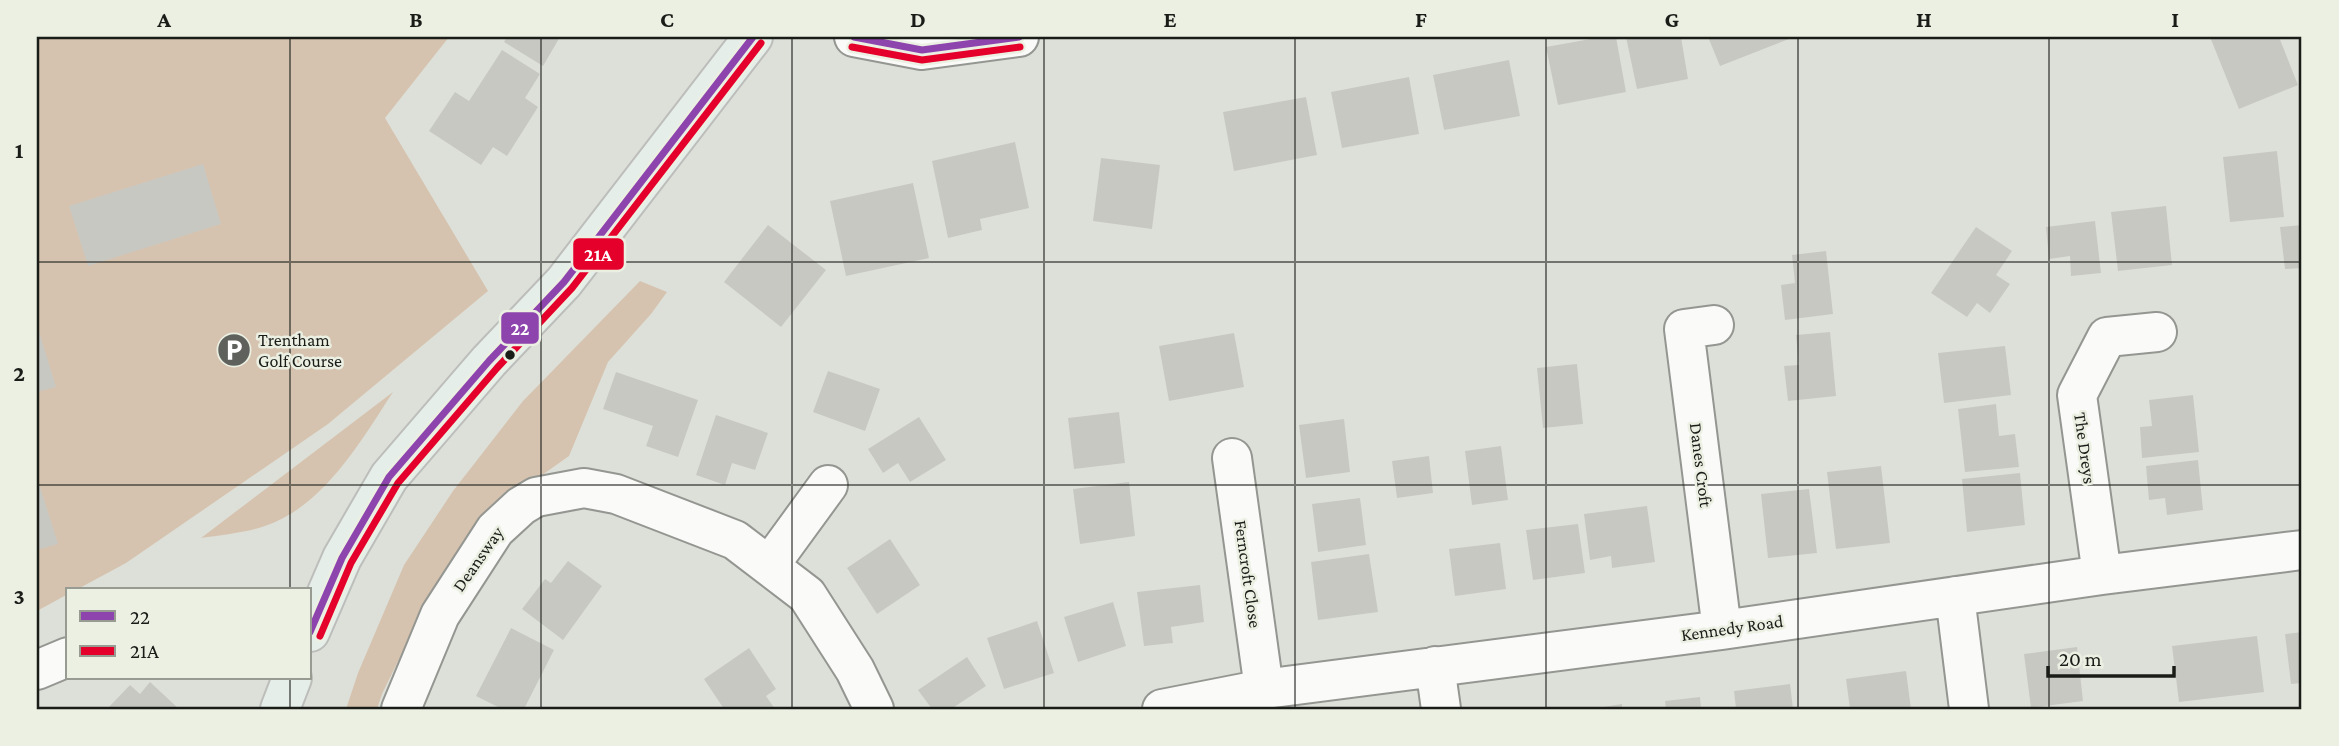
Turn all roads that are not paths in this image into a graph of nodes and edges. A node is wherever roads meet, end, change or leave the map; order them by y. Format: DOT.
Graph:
graph roads {
  1 [pos="753,37"];
  2 [pos="855,37"];
  3 [pos="1019,37"];
  4 [pos="1685,329"];
  5 [pos="2157,332"];
  6 [pos="1232,458"];
  7 [pos="828,485"];
  8 [pos="2302,550"];
  9 [pos="769,566"];
  10 [pos="2102,575"];
  11 [pos="1955,596"];
  12 [pos="312,625"];
  13 [pos="1722,630"];
  14 [pos="66,658"];
  15 [pos="1435,666"];
  16 [pos="37,670"];
  17 [pos="291,680"];
  18 [pos="1264,689"];
  19 [pos="281,709"];
  20 [pos="401,709"];
  21 [pos="874,709"];
  22 [pos="1162,709"];
  23 [pos="1441,709"];
  24 [pos="1969,709"];
  1 -- 12 [label="main road"];
  2 -- 3 [label="street"];
  4 -- 13 [label="street, Danes Croft"];
  5 -- 10 [label="street, The Dreys"];
  6 -- 18 [label="street, Ferncroft Close"];
  7 -- 9 [label="street"];
  8 -- 10 [label="street, Kennedy Road"];
  9 -- 20 [label="street, Deansway"];
  9 -- 21 [label="street, Deansway"];
  10 -- 11 [label="street, Kennedy Road"];
  11 -- 13 [label="street, Kennedy Road"];
  11 -- 24 [label="street"];
  13 -- 15 [label="street, Kennedy Road"];
  14 -- 16 [label="street"];
  15 -- 18 [label="street, Kennedy Road"];
  15 -- 23 [label="street"];
  17 -- 19 [label="main road"];
  18 -- 22 [label="street, Kennedy Road"];
}
